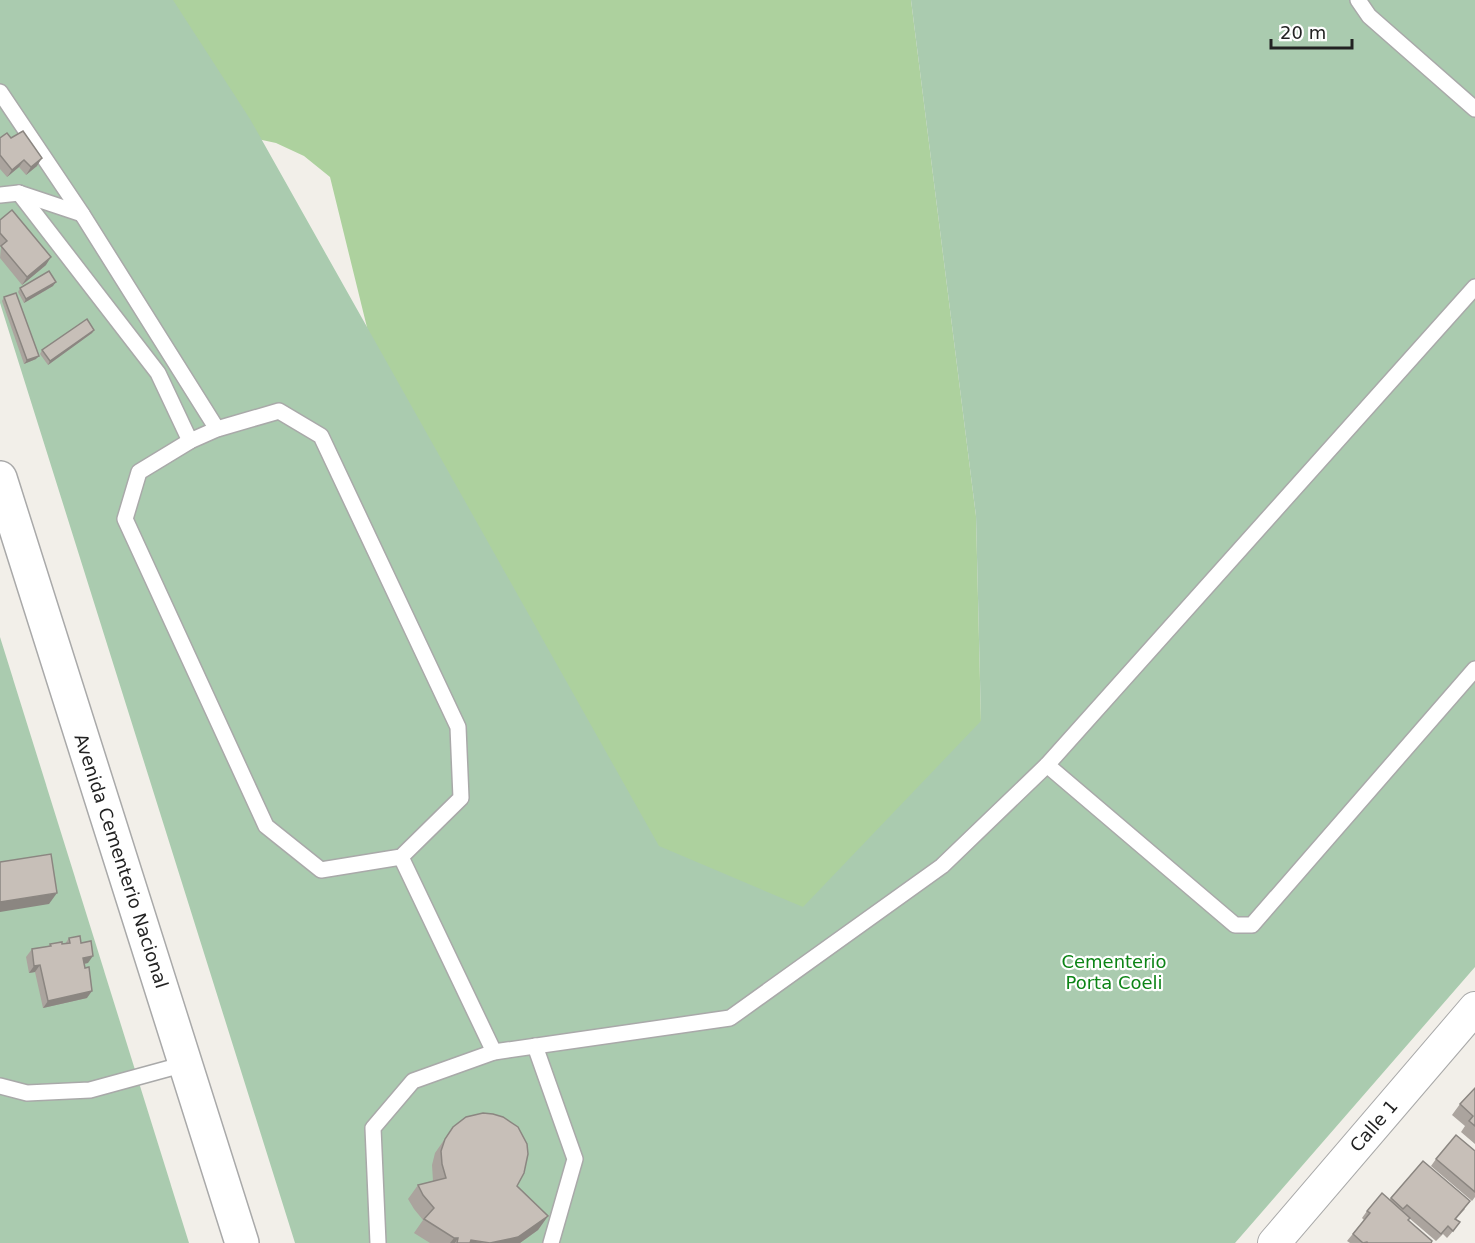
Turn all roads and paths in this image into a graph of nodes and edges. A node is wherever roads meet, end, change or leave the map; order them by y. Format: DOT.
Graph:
graph roads {
  1 [pos="1358,0"];
  2 [pos="0,92"];
  3 [pos="1475,109"];
  4 [pos="19,193"];
  5 [pos="0,195"];
  6 [pos="82,214"];
  7 [pos="1475,287"];
  8 [pos="217,429"];
  9 [pos="190,441"];
  10 [pos="0,478"];
  11 [pos="1475,669"];
  12 [pos="1047,765"];
  13 [pos="401,857"];
  14 [pos="1475,1008"];
  15 [pos="535,1046"];
  16 [pos="494,1052"];
  17 [pos="185,1064"];
  18 [pos="0,1086"];
  19 [pos="242,1243"];
  20 [pos="378,1243"];
  21 [pos="551,1243"];
  22 [pos="1274,1243"];
  1 -- 3 [label="lane"];
  2 -- 6 [label="lane"];
  4 -- 5 [label="lane"];
  4 -- 6 [label="lane"];
  4 -- 9 [label="lane"];
  6 -- 8 [label="lane"];
  7 -- 12 [label="lane"];
  8 -- 9 [label="lane"];
  8 -- 13 [label="lane"];
  9 -- 13 [label="lane"];
  10 -- 17 [label="street, Avenida Cementerio Nacional"];
  11 -- 12 [label="lane"];
  12 -- 15 [label="lane"];
  13 -- 16 [label="lane"];
  14 -- 22 [label="street, Calle 1"];
  15 -- 16 [label="lane"];
  15 -- 21 [label="lane"];
  16 -- 20 [label="lane"];
  17 -- 18 [label="lane"];
  17 -- 19 [label="street, Avenida Cementerio Nacional"];
}
